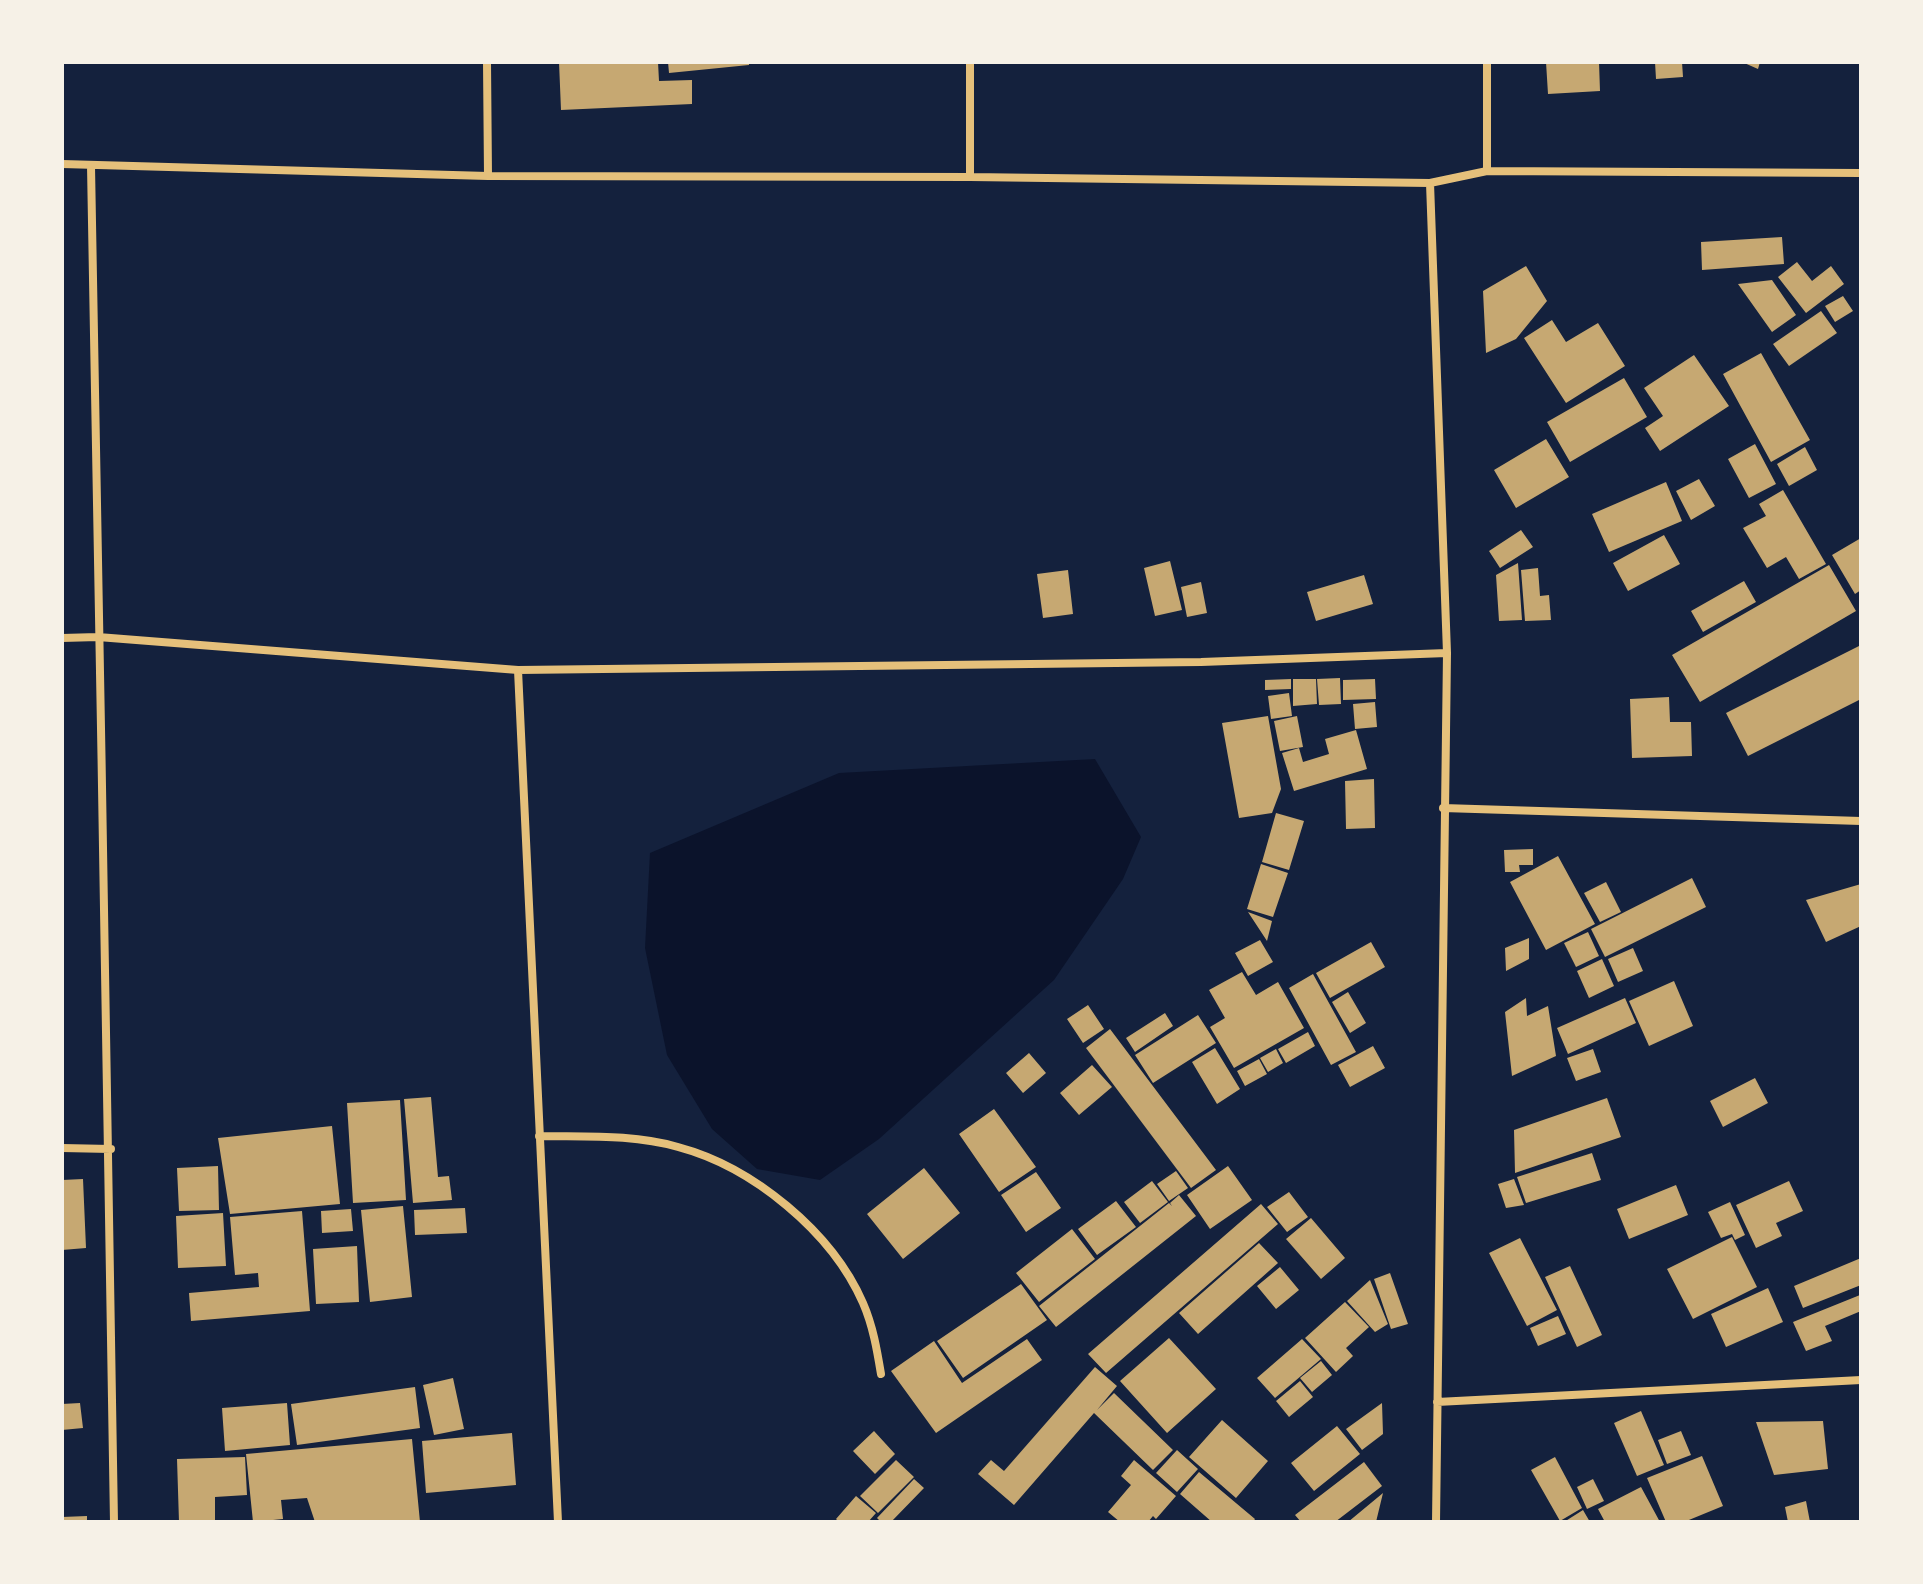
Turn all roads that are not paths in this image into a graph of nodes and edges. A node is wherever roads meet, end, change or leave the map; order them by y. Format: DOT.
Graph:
graph roads {
  1 [pos="487,62"];
  2 [pos="970,62"];
  3 [pos="1487,62"];
  4 [pos="62,164"];
  5 [pos="91,166"];
  6 [pos="1487,171"];
  7 [pos="1861,173"];
  8 [pos="488,176"];
  9 [pos="970,177"];
  10 [pos="1430,183"];
  11 [pos="98,637"];
  12 [pos="62,638"];
  13 [pos="1447,653"];
  14 [pos="518,670"];
  15 [pos="1443,808"];
  16 [pos="1861,821"];
  17 [pos="539,1136"];
  18 [pos="62,1148"];
  19 [pos="111,1149"];
  20 [pos="881,1374"];
  21 [pos="1861,1380"];
  22 [pos="1437,1402"];
  23 [pos="114,1522"];
  24 [pos="558,1522"];
  25 [pos="1436,1522"];
  1 -- 8 [label="street"];
  2 -- 9 [label="street"];
  3 -- 6 [label="street"];
  4 -- 5 [label="street"];
  5 -- 8 [label="street"];
  5 -- 11 [label="street"];
  6 -- 7 [label="street"];
  6 -- 10 [label="street"];
  8 -- 9 [label="street"];
  9 -- 10 [label="street"];
  10 -- 13 [label="street"];
  11 -- 12 [label="street"];
  11 -- 14 [label="street"];
  11 -- 19 [label="street"];
  13 -- 14 [label="street"];
  13 -- 15 [label="street"];
  14 -- 17 [label="street"];
  15 -- 16 [label="street"];
  15 -- 22 [label="street"];
  17 -- 20 [label="street"];
  17 -- 24 [label="street"];
  18 -- 19 [label="street"];
  19 -- 23 [label="street"];
  21 -- 22 [label="street"];
  22 -- 25 [label="street"];
}
